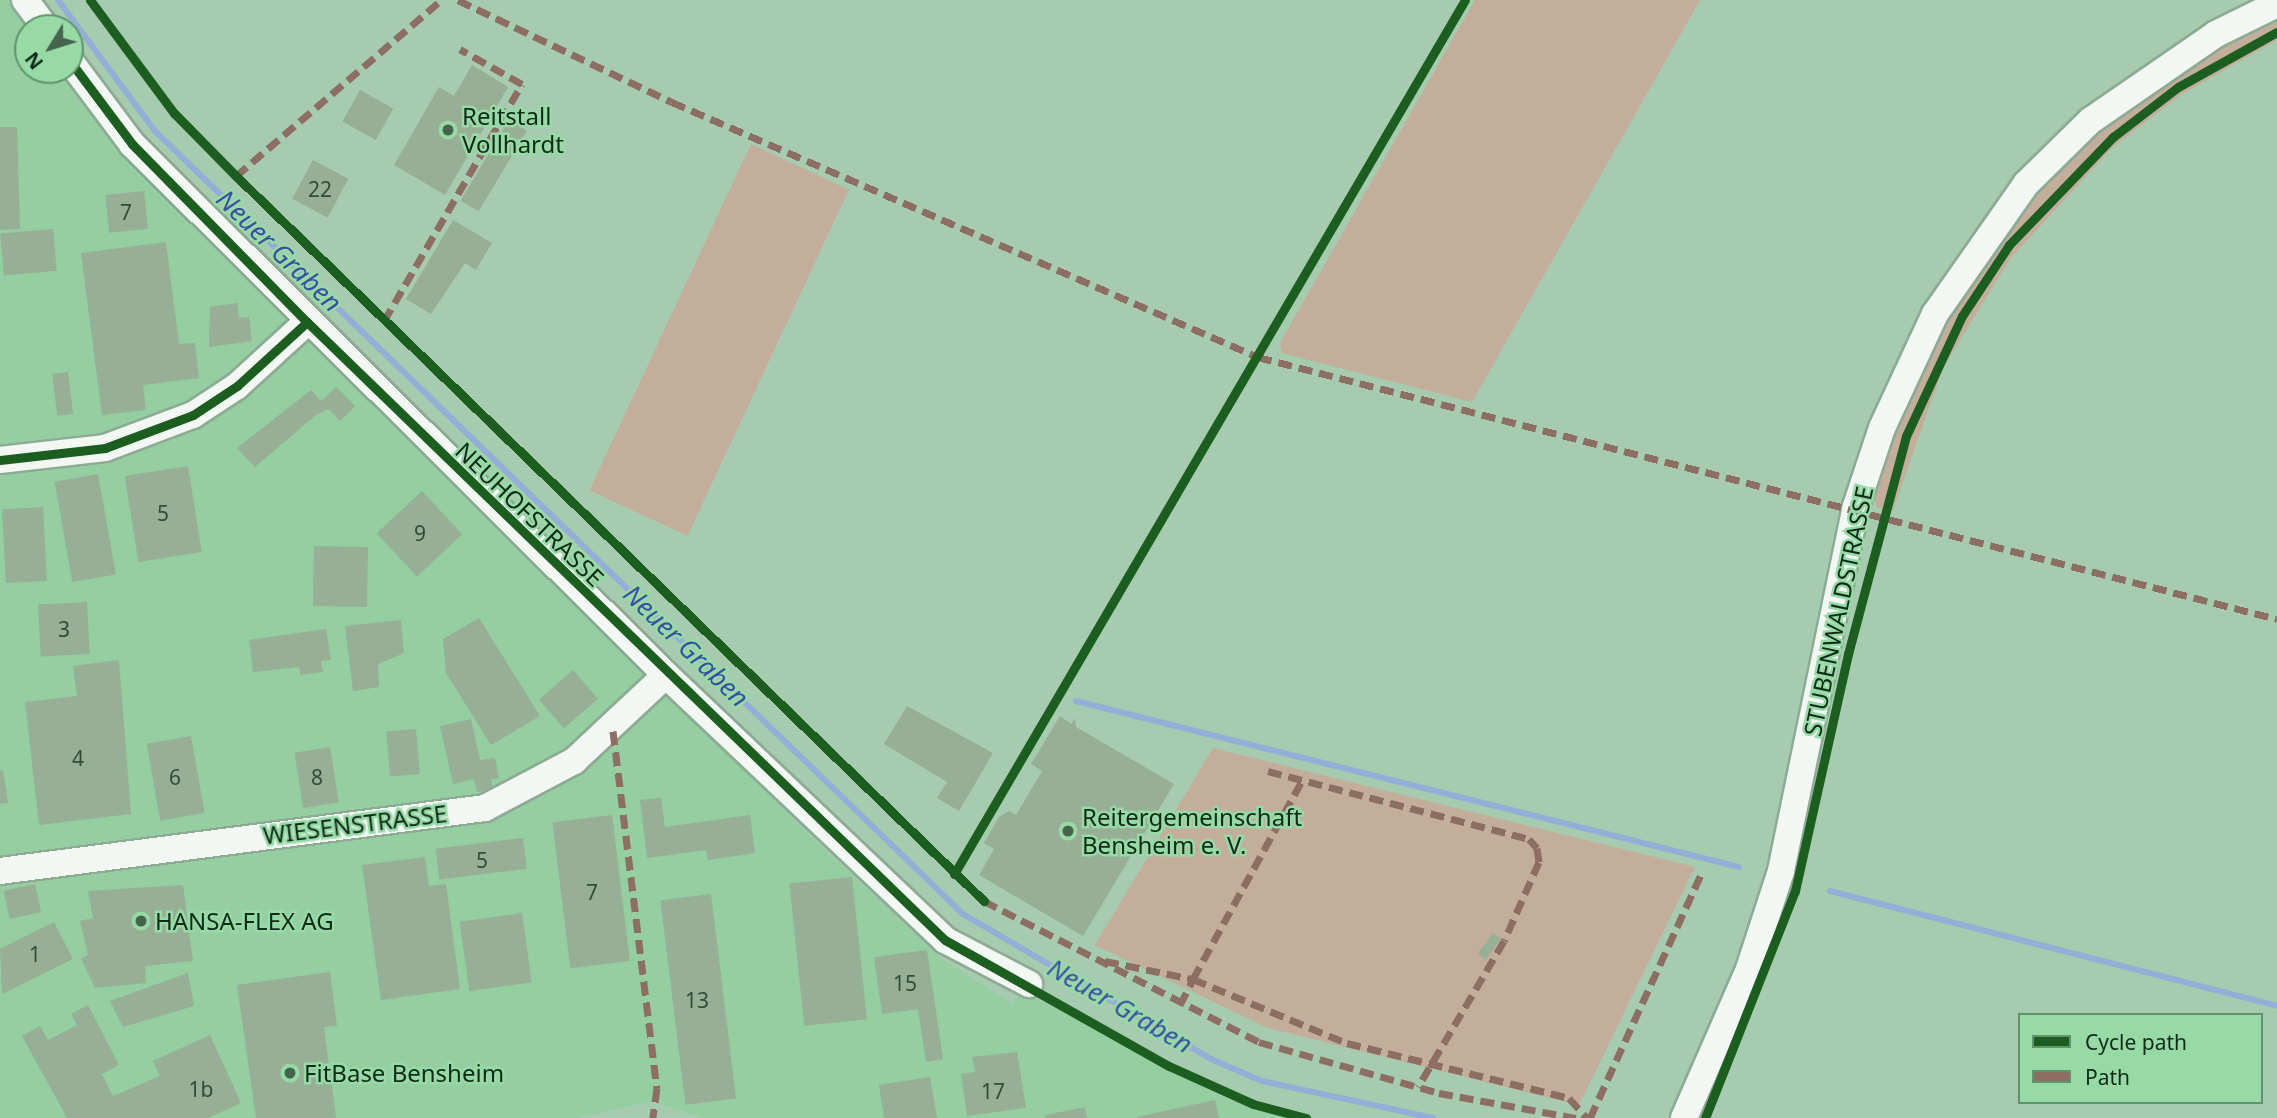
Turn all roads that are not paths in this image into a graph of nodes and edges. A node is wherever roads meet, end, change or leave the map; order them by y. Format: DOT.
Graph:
graph roads {
  1 [pos="2277,5"];
  2 [pos="84,80"];
  3 [pos="307,322"];
  4 [pos="0,460"];
  5 [pos="666,675"];
  6 [pos="0,871"];
  7 [pos="1029,984"];
  8 [pos="1684,1118"];
  1 -- 8 [label="street, STUBENWALDSTRASSE"];
  2 -- 3 [label="street, NEUHOFSTRASSE"];
  3 -- 4 [label="street"];
  3 -- 5 [label="street, NEUHOFSTRASSE"];
  5 -- 6 [label="street, WIESENSTRASSE"];
  5 -- 7 [label="street, NEUHOFSTRASSE"];
}
